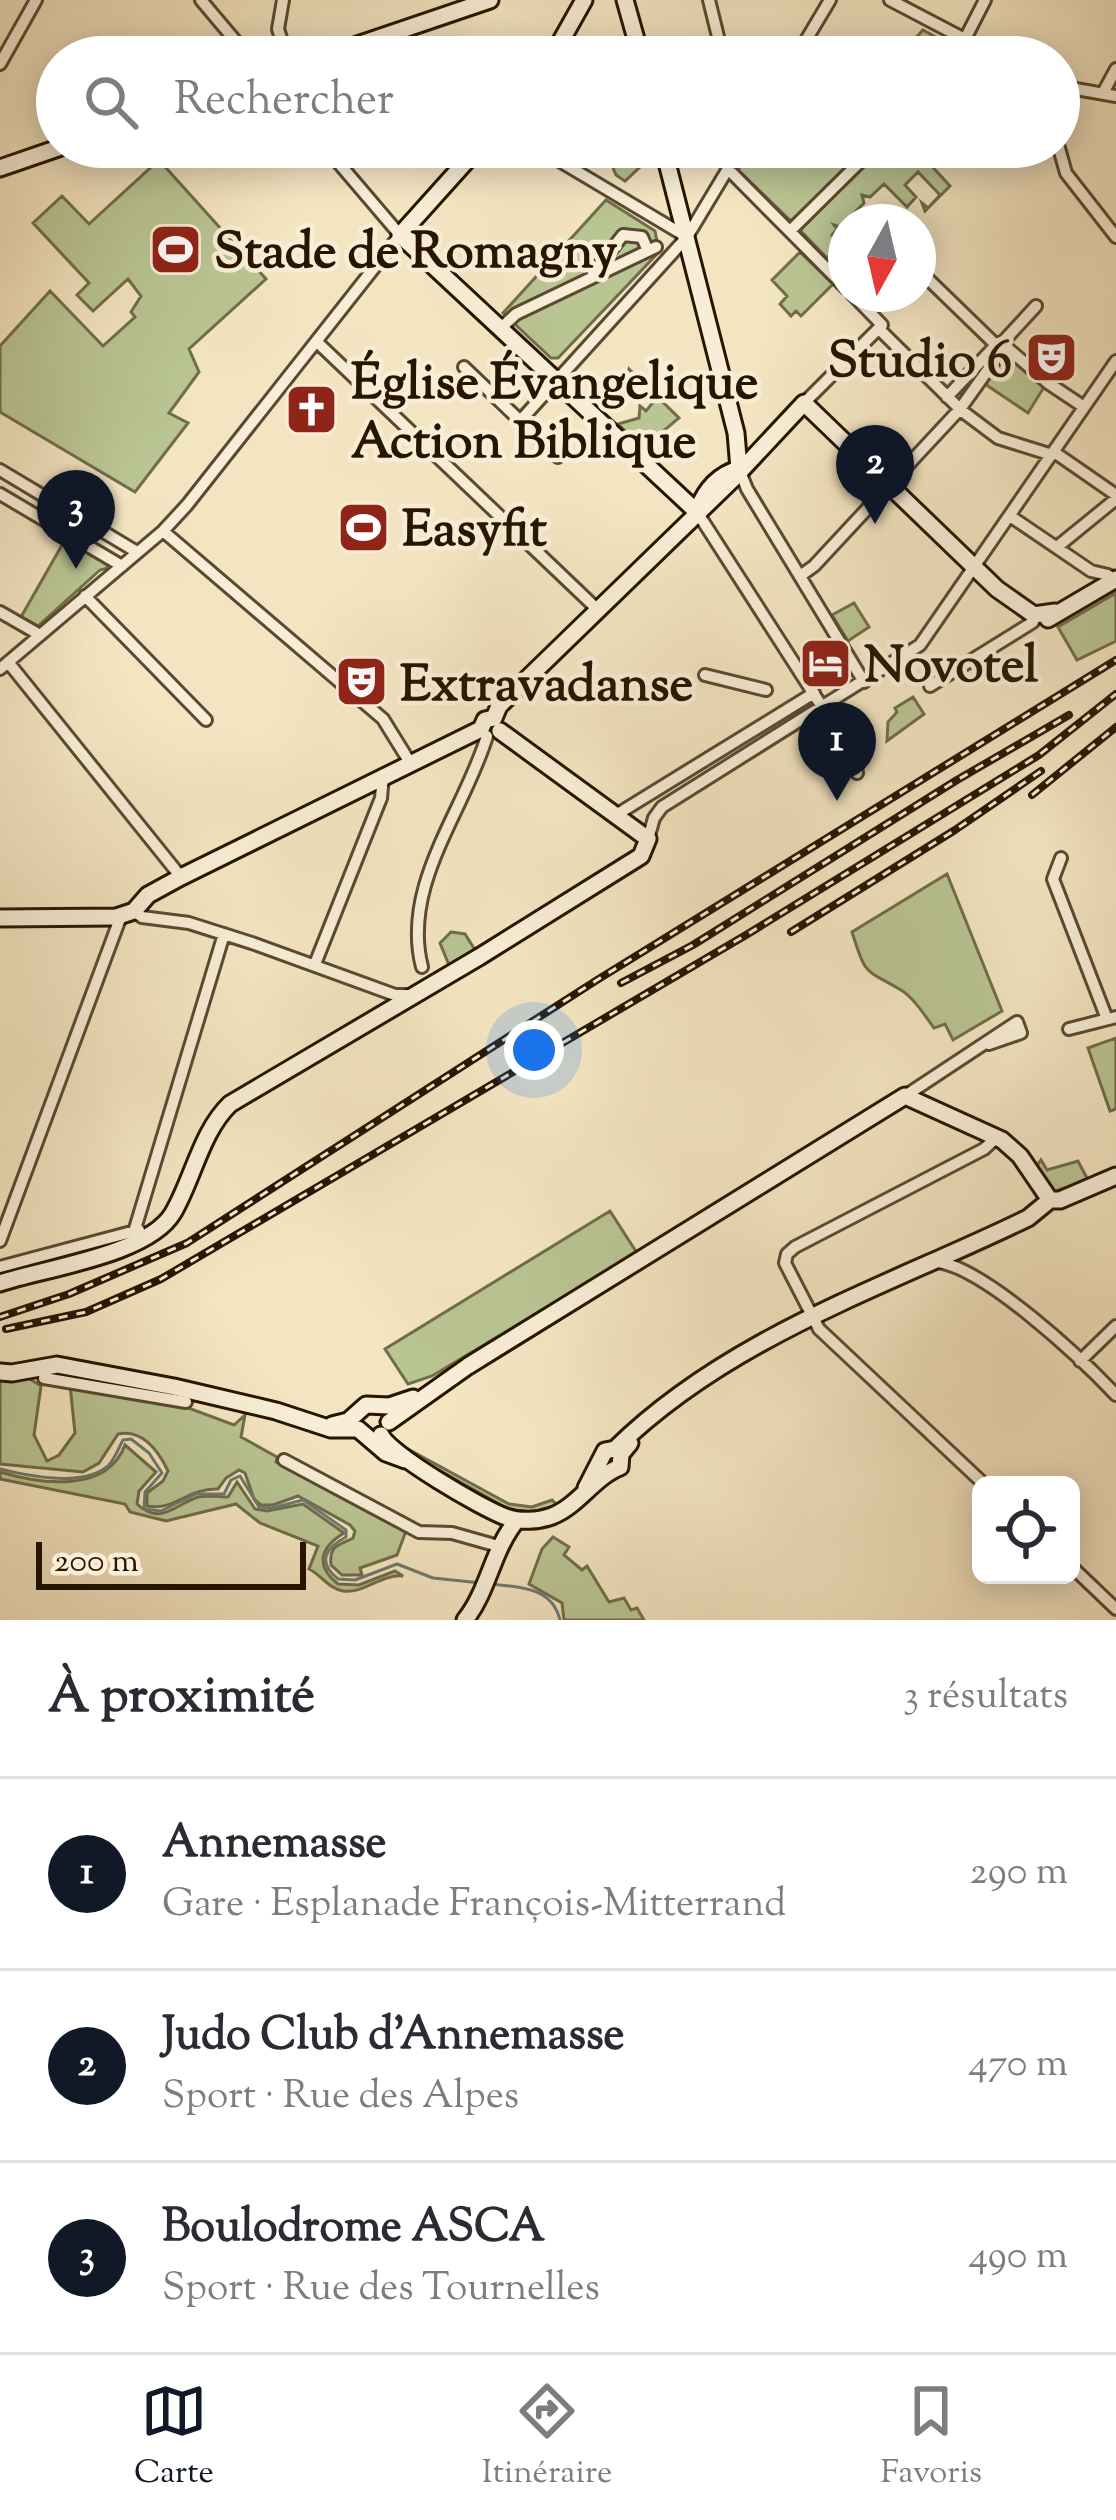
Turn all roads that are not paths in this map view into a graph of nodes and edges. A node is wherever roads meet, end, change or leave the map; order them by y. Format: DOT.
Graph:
graph roads {
  1 [pos="36,0"];
  2 [pos="202,0"];
  3 [pos="283,0"];
  4 [pos="490,0"];
  5 [pos="584,0"];
  6 [pos="625,0"];
  7 [pos="709,0"];
  8 [pos="830,0"];
  9 [pos="890,0"];
  10 [pos="985,0"];
  11 [pos="232,36"];
  12 [pos="280,36"];
  13 [pos="384,36"];
  14 [pos="564,36"];
  15 [pos="634,36"];
  16 [pos="718,36"];
  17 [pos="809,36"];
  18 [pos="959,36"];
  19 [pos="973,36"];
  20 [pos="0,64"];
  21 [pos="1116,69"];
  22 [pos="1080,89"];
  23 [pos="1112,93"];
  24 [pos="36,156"];
  25 [pos="0,168"];
  26 [pos="343,168"];
  27 [pos="460,168"];
  28 [pos="571,168"];
  29 [pos="669,168"];
  30 [pos="853,168"];
  31 [pos="1065,168"];
  32 [pos="728,169"];
  33 [pos="790,231"];
  34 [pos="400,235"];
  35 [pos="687,237"];
  36 [pos="1116,237"];
  37 [pos="828,270"];
  38 [pos="587,280"];
  39 [pos="936,286"];
  40 [pos="1036,305"];
  41 [pos="868,312"];
  42 [pos="881,327"];
  43 [pos="501,328"];
  44 [pos="316,342"];
  45 [pos="1001,345"];
  46 [pos="1116,361"];
  47 [pos="464,367"];
  48 [pos="557,380"];
  49 [pos="947,397"];
  50 [pos="804,404"];
  51 [pos="1084,407"];
  52 [pos="961,410"];
  53 [pos="520,421"];
  54 [pos="1053,453"];
  55 [pos="558,457"];
  56 [pos="739,469"];
  57 [pos="0,470"];
  58 [pos="887,484"];
  59 [pos="0,494"];
  60 [pos="1116,497"];
  61 [pos="697,512"];
  62 [pos="1010,516"];
  63 [pos="163,531"];
  64 [pos="1057,547"];
  65 [pos="137,552"];
  66 [pos="122,566"];
  67 [pos="976,566"];
  68 [pos="1114,575"];
  69 [pos="800,576"];
  70 [pos="1086,588"];
  71 [pos="85,596"];
  72 [pos="597,610"];
  73 [pos="0,612"];
  74 [pos="1030,616"];
  75 [pos="40,635"];
  76 [pos="3,663"];
  77 [pos="705,675"];
  78 [pos="864,682"];
  79 [pos="930,686"];
  80 [pos="766,690"];
  81 [pos="814,693"];
  82 [pos="823,708"];
  83 [pos="206,720"];
  84 [pos="491,728"];
  85 [pos="409,761"];
  86 [pos="857,772"];
  87 [pos="383,775"];
  88 [pos="618,817"];
  89 [pos="648,839"];
  90 [pos="1061,858"];
  91 [pos="181,877"];
  92 [pos="128,913"];
  93 [pos="4,920"];
  94 [pos="224,934"];
  95 [pos="315,964"];
  96 [pos="422,967"];
  97 [pos="382,990"];
  98 [pos="416,993"];
  99 [pos="375,1016"];
  100 [pos="1111,1018"];
  101 [pos="1070,1029"];
  102 [pos="986,1045"];
  103 [pos="905,1096"];
  104 [pos="997,1137"];
  105 [pos="1116,1176"];
  106 [pos="1050,1200"];
  107 [pos="170,1218"];
  108 [pos="134,1232"];
  109 [pos="0,1240"];
  110 [pos="958,1258"];
  111 [pos="0,1279"];
  112 [pos="811,1318"];
  113 [pos="1116,1326"];
  114 [pos="1080,1361"];
  115 [pos="0,1372"];
  116 [pos="44,1378"];
  117 [pos="427,1392"];
  118 [pos="1116,1395"];
  119 [pos="186,1402"];
  120 [pos="379,1406"];
  121 [pos="370,1427"];
  122 [pos="284,1460"];
  123 [pos="976,1476"];
  124 [pos="509,1517"];
  125 [pos="500,1542"];
  126 [pos="1080,1575"];
  127 [pos="1116,1609"];
  128 [pos="469,1619"];
  1 -- 20 [label="street"];
  2 -- 11 [label="street"];
  3 -- 12 [label="street"];
  4 -- 13 [label="street"];
  5 -- 14 [label="street"];
  6 -- 15 [label="street"];
  7 -- 16 [label="street"];
  8 -- 17 [label="street"];
  9 -- 18 [label="street"];
  10 -- 19 [label="street"];
  21 -- 23 [label="street"];
  22 -- 23 [label="street"];
  24 -- 25 [label="street"];
  26 -- 34 [label="street"];
  27 -- 34 [label="street"];
  28 -- 35 [label="street"];
  29 -- 35 [label="street"];
  30 -- 33 [label="street"];
  31 -- 36 [label="street"];
  32 -- 33 [label="street"];
  32 -- 35 [label="street"];
  33 -- 37 [label="street"];
  34 -- 43 [label="street"];
  34 -- 44 [label="street"];
  35 -- 48 [label="street"];
  35 -- 56 [label="street"];
  38 -- 38 [label="street"];
  38 -- 43 [label="street"];
  39 -- 45 [label="street"];
  40 -- 45 [label="street"];
  41 -- 42 [label="street"];
  42 -- 49 [label="street"];
  42 -- 50 [label="street"];
  43 -- 48 [label="street"];
  44 -- 63 [label="street"];
  44 -- 72 [label="street"];
  45 -- 49 [label="street"];
  45 -- 51 [label="street"];
  45 -- 52 [label="street"];
  46 -- 51 [label="street"];
  47 -- 53 [label="street"];
  48 -- 53 [label="street"];
  48 -- 61 [label="street"];
  49 -- 52 [label="street"];
  50 -- 56 [label="street"];
  50 -- 58 [label="street"];
  51 -- 54 [label="street"];
  52 -- 54 [label="street"];
  52 -- 58 [label="street"];
  53 -- 55 [label="street"];
  54 -- 60 [label="street"];
  54 -- 62 [label="street"];
  56 -- 61 [label="street"];
  56 -- 69 [label="street"];
  57 -- 65 [label="street"];
  58 -- 67 [label="street"];
  58 -- 69 [label="street"];
  59 -- 66 [label="street"];
  60 -- 64 [label="street"];
  61 -- 72 [label="street"];
  61 -- 81 [label="street"];
  62 -- 64 [label="street"];
  62 -- 67 [label="street"];
  63 -- 65 [label="street"];
  63 -- 85 [label="street"];
  64 -- 70 [label="street"];
  65 -- 66 [label="street"];
  66 -- 71 [label="street"];
  67 -- 74 [label="street"];
  67 -- 78 [label="street"];
  68 -- 70 [label="street"];
  69 -- 78 [label="street"];
  70 -- 74 [label="street"];
  71 -- 75 [label="street"];
  71 -- 83 [label="street"];
  72 -- 84 [label="street"];
  73 -- 75 [label="street"];
  74 -- 79 [label="street"];
  75 -- 76 [label="street"];
  76 -- 91 [label="street"];
  77 -- 80 [label="street"];
  78 -- 82 [label="street"];
  81 -- 82 [label="street"];
  81 -- 88 [label="street"];
  82 -- 86 [label="street"];
  82 -- 89 [label="street"];
  84 -- 85 [label="street"];
  84 -- 88 [label="street"];
  84 -- 96 [label="street"];
  85 -- 87 [label="street"];
  87 -- 91 [label="street"];
  87 -- 95 [label="street"];
  88 -- 89 [label="street"];
  89 -- 98 [label="street"];
  90 -- 100 [label="street"];
  91 -- 92 [label="street"];
  92 -- 93 [label="street"];
  92 -- 94 [label="street"];
  92 -- 109 [label="street"];
  94 -- 95 [label="street"];
  94 -- 108 [label="street"];
  95 -- 97 [label="street"];
  97 -- 98 [label="street"];
  97 -- 99 [label="street"];
  98 -- 99 [label="street"];
  99 -- 107 [label="street"];
  100 -- 101 [label="street"];
  102 -- 103 [label="street"];
  103 -- 104 [label="street"];
  103 -- 117 [label="street"];
  104 -- 106 [label="street"];
  104 -- 112 [label="street"];
  105 -- 106 [label="street"];
  106 -- 110 [label="street"];
  107 -- 108 [label="street"];
  107 -- 111 [label="street"];
  108 -- 111 [label="street"];
  110 -- 112 [label="street"];
  110 -- 114 [label="street"];
  112 -- 123 [label="street"];
  112 -- 124 [label="street"];
  113 -- 114 [label="street"];
  114 -- 118 [label="street"];
  115 -- 121 [label="street"];
  116 -- 119 [label="street"];
  117 -- 120 [label="street"];
  117 -- 121 [label="street"];
  120 -- 121 [label="street"];
  120 -- 121 [label="street"];
  121 -- 124 [label="street"];
  122 -- 125 [label="street"];
  124 -- 125 [label="street"];
  125 -- 128 [label="street"];
  126 -- 127 [label="street"];
}
